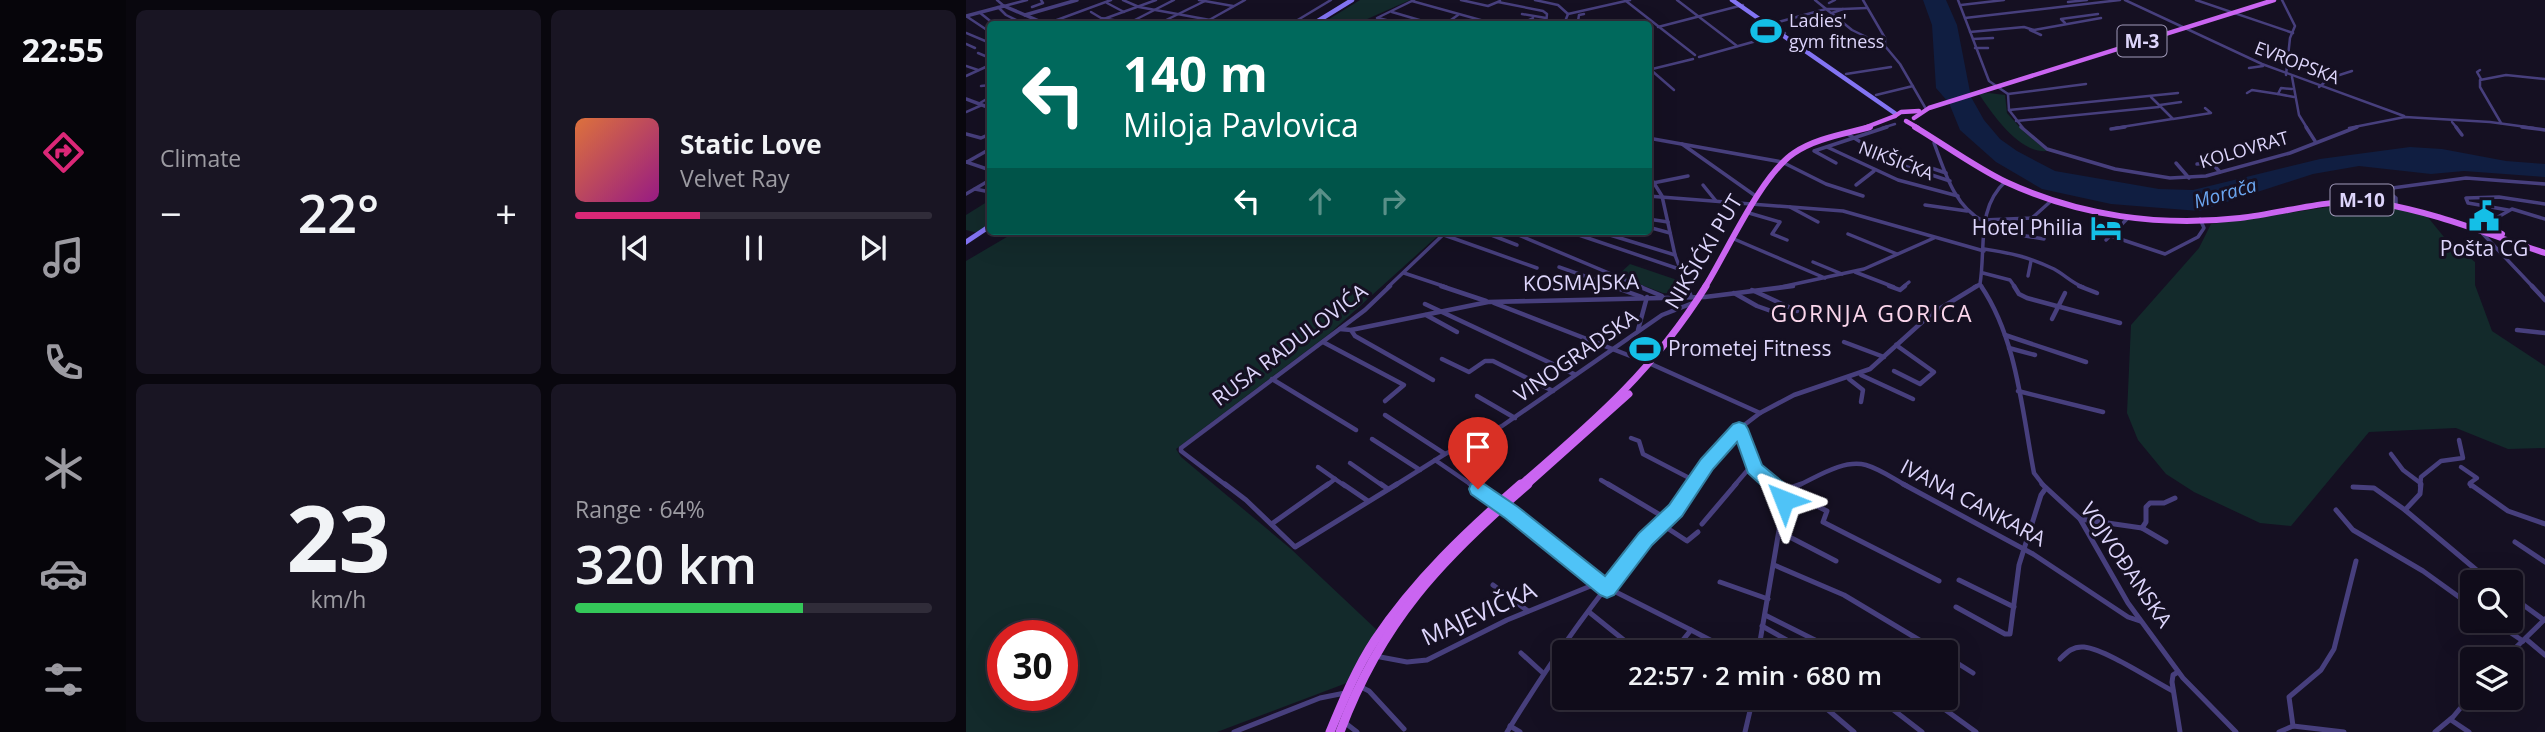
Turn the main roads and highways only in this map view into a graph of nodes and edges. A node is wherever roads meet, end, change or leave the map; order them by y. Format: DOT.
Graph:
graph roads {
  1 [pos="1355,0"];
  2 [pos="1734,0"];
  3 [pos="2274,0"];
  4 [pos="1742,5"];
  5 [pos="1321,21"];
  6 [pos="1783,33"];
  7 [pos="1926,109"];
  8 [pos="1900,117"];
  9 [pos="1914,117"];
  10 [pos="1849,136"];
  11 [pos="1966,157"];
  12 [pos="2006,181"];
  13 [pos="2200,220"];
  14 [pos="987,228"];
  15 [pos="2481,228"];
  16 [pos="968,239"];
  17 [pos="2544,250"];
  18 [pos="1502,505"];
  19 [pos="1330,732"];
  20 [pos="1340,732"];
  1 -- 5 [label="main road"];
  2 -- 4 [label="main road"];
  3 -- 7 [label="main road, M-3"];
  4 -- 6 [label="main road"];
  4 -- 6 [label="main road"];
  6 -- 8 [label="main road"];
  6 -- 8 [label="main road"];
  7 -- 8 [label="main road, M-3"];
  7 -- 9 [label="main road, M-3"];
  8 -- 9 [label="main road, M-3"];
  8 -- 10 [label="main road, NIKŠIĆKI PUT / M-3"];
  8 -- 10 [label="main road, NIKŠIĆKI PUT / M-3"];
  8 -- 11 [label="main road, M-10"];
  9 -- 11 [label="main road, M-10"];
  10 -- 18 [label="main road, NIKŠIĆKI PUT / M-3"];
  11 -- 12 [label="main road, M-10"];
  12 -- 13 [label="main road, M-10"];
  12 -- 13 [label="main road, M-10"];
  13 -- 15 [label="main road, M-10"];
  13 -- 15 [label="main road, M-10"];
  14 -- 16 [label="main road"];
  15 -- 17 [label="main road, M-10"];
  18 -- 19 [label="main road"];
  18 -- 20 [label="main road"];
}
